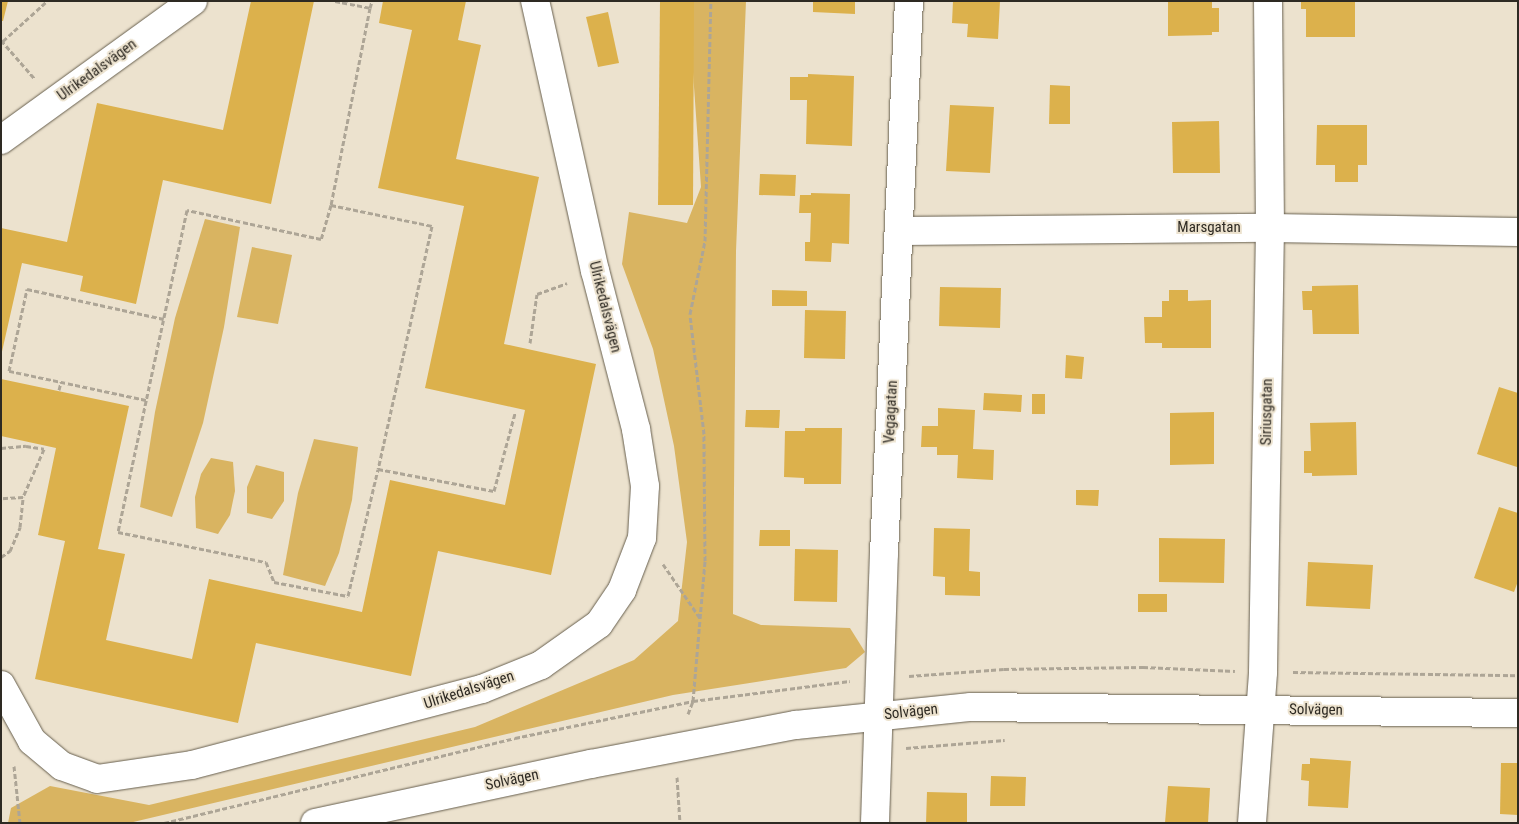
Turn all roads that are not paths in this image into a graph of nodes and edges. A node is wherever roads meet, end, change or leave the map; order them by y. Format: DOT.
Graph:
graph roads {
  1 [pos="193,1"];
  2 [pos="535,1"];
  3 [pos="909,1"];
  4 [pos="1268,1"];
  5 [pos="1,140"];
  6 [pos="1270,228"];
  7 [pos="901,230"];
  8 [pos="1518,232"];
  9 [pos="1,685"];
  10 [pos="1260,709"];
  11 [pos="1518,713"];
  12 [pos="878,716"];
  13 [pos="315,823"];
  14 [pos="875,823"];
  15 [pos="1252,823"];
  1 -- 5 [label="street, Ulrikedalsvägen"];
  2 -- 9 [label="street, Ulrikedalsvägen"];
  3 -- 7 [label="street, Vegagatan"];
  4 -- 6 [label="street, Siriusgatan"];
  6 -- 7 [label="street, Marsgatan"];
  6 -- 8 [label="street, Marsgatan"];
  6 -- 10 [label="street, Siriusgatan"];
  7 -- 12 [label="street, Vegagatan"];
  10 -- 11 [label="street, Solvägen"];
  10 -- 12 [label="street, Solvägen"];
  10 -- 15 [label="street, Siriusgatan"];
  12 -- 13 [label="street, Solvägen"];
  12 -- 14 [label="street, Vegagatan"];
}
